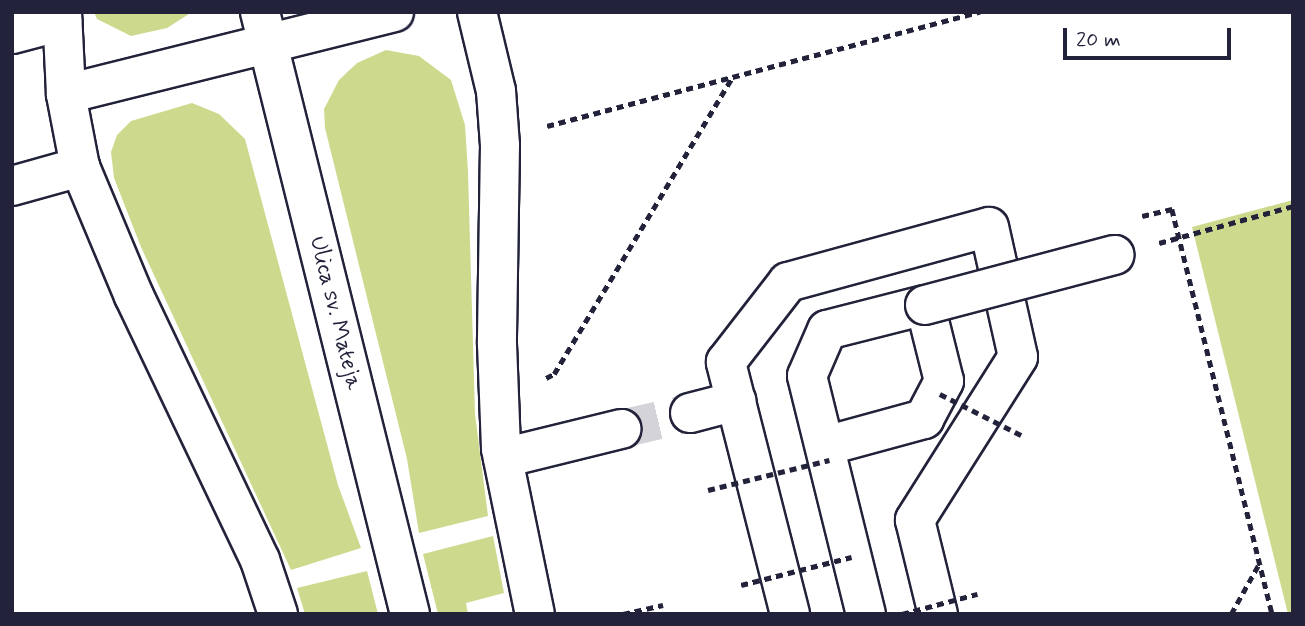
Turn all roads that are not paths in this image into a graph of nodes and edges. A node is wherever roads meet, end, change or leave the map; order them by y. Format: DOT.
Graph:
graph roads {
  1 [pos="394,12"];
  2 [pos="477,12"];
  3 [pos="62,17"];
  4 [pos="264,29"];
  5 [pos="12,34"];
  6 [pos="66,94"];
  7 [pos="80,167"];
  8 [pos="12,186"];
  9 [pos="1114,255"];
  10 [pos="925,305"];
  11 [pos="736,401"];
  12 [pos="690,413"];
  13 [pos="621,429"];
  14 [pos="827,453"];
  15 [pos="503,458"];
  16 [pos="278,614"];
  17 [pos="410,614"];
  18 [pos="535,614"];
  19 [pos="790,614"];
  20 [pos="866,614"];
  21 [pos="938,614"];
  1 -- 4 [label="street"];
  2 -- 15 [label="street"];
  3 -- 5 [label="street"];
  3 -- 6 [label="street"];
  4 -- 6 [label="street"];
  4 -- 17 [label="street, Ulica sv. Mateja"];
  6 -- 7 [label="street"];
  7 -- 8 [label="street"];
  7 -- 16 [label="street"];
  9 -- 10 [label="street, bridge"];
  10 -- 14 [label="street"];
  10 -- 14 [label="street"];
  11 -- 12 [label="street"];
  11 -- 19 [label="street"];
  11 -- 21 [label="street"];
  13 -- 15 [label="street"];
  14 -- 20 [label="street"];
  15 -- 18 [label="street"];
}
